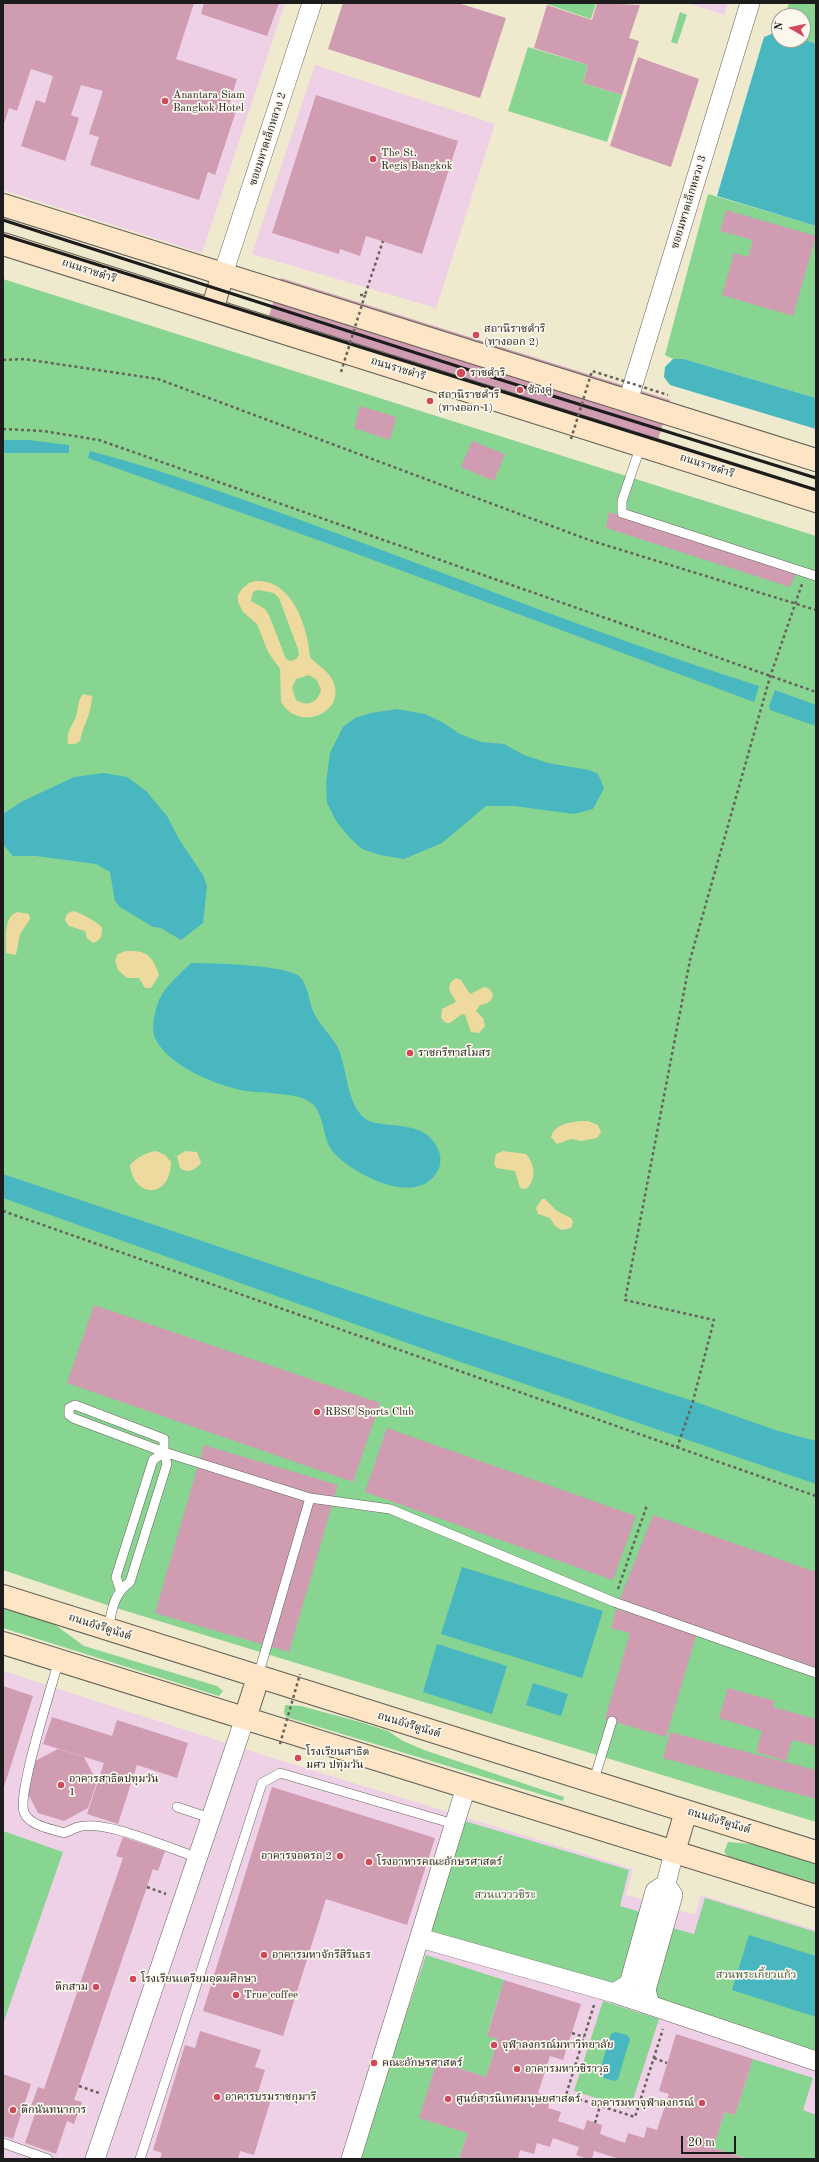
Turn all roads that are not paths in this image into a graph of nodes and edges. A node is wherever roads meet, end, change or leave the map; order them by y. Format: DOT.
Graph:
graph roads {
  1 [pos="312,3"];
  2 [pos="750,3"];
  3 [pos="3,205"];
  4 [pos="3,244"];
  5 [pos="223,274"];
  6 [pos="212,310"];
  7 [pos="628,401"];
  8 [pos="641,445"];
  9 [pos="816,460"];
  10 [pos="816,501"];
  11 [pos="816,576"];
  12 [pos="164,1452"];
  13 [pos="310,1498"];
  14 [pos="120,1589"];
  15 [pos="3,1596"];
  16 [pos="108,1630"];
  17 [pos="3,1643"];
  18 [pos="59,1660"];
  19 [pos="816,1673"];
  20 [pos="258,1678"];
  21 [pos="245,1718"];
  22 [pos="612,1721"];
  23 [pos="593,1783"];
  24 [pos="466,1787"];
  25 [pos="177,1808"];
  26 [pos="686,1811"];
  27 [pos="210,1818"];
  28 [pos="454,1824"];
  29 [pos="674,1852"];
  30 [pos="816,1852"];
  31 [pos="196,1857"];
  32 [pos="666,1884"];
  33 [pos="816,1896"];
  34 [pos="420,1938"];
  35 [pos="607,1991"];
  36 [pos="650,2004"];
  37 [pos="816,2061"];
  38 [pos="3,2143"];
  39 [pos="48,2159"];
  40 [pos="95,2159"];
  41 [pos="140,2159"];
  42 [pos="351,2159"];
  1 -- 5 [label="street, ซอยมหาดเล็กหลวง 2"];
  2 -- 7 [label="street, ซอยมหาดเล็กหลวง 3"];
  3 -- 5 [label="main road"];
  4 -- 6 [label="main road, ถนนราชดำริ"];
  5 -- 6 [label="main road"];
  5 -- 7 [label="main road"];
  6 -- 8 [label="main road, ถนนราชดำริ"];
  7 -- 9 [label="main road"];
  8 -- 10 [label="main road, ถนนราชดำริ"];
  8 -- 11 [label="lane"];
  12 -- 12 [label="lane"];
  12 -- 13 [label="lane"];
  12 -- 14 [label="lane"];
  12 -- 14 [label="lane"];
  13 -- 19 [label="lane"];
  13 -- 20 [label="lane"];
  14 -- 16 [label="lane"];
  15 -- 16 [label="main road, ถนนอังรีดูนังต์"];
  16 -- 20 [label="main road, ถนนอังรีดูนังต์"];
  17 -- 18 [label="main road"];
  18 -- 21 [label="main road"];
  18 -- 31 [label="lane"];
  20 -- 21 [label="main road"];
  20 -- 23 [label="main road, ถนนอังรีดูนังต์"];
  21 -- 24 [label="main road"];
  21 -- 27 [label="street"];
  22 -- 23 [label="lane"];
  23 -- 26 [label="main road, ถนนอังรีดูนังต์"];
  24 -- 28 [label="street"];
  24 -- 29 [label="main road"];
  25 -- 27 [label="lane"];
  26 -- 29 [label="main road"];
  26 -- 30 [label="main road, ถนนอังรีดูนังต์"];
  27 -- 31 [label="street"];
  28 -- 34 [label="street"];
  28 -- 41 [label="lane"];
  29 -- 32 [label="street"];
  29 -- 33 [label="main road"];
  31 -- 40 [label="street"];
  32 -- 35 [label="street"];
  32 -- 36 [label="street"];
  34 -- 35 [label="street"];
  34 -- 42 [label="street"];
  35 -- 36 [label="street"];
  36 -- 37 [label="street"];
  38 -- 39 [label="lane"];
}
